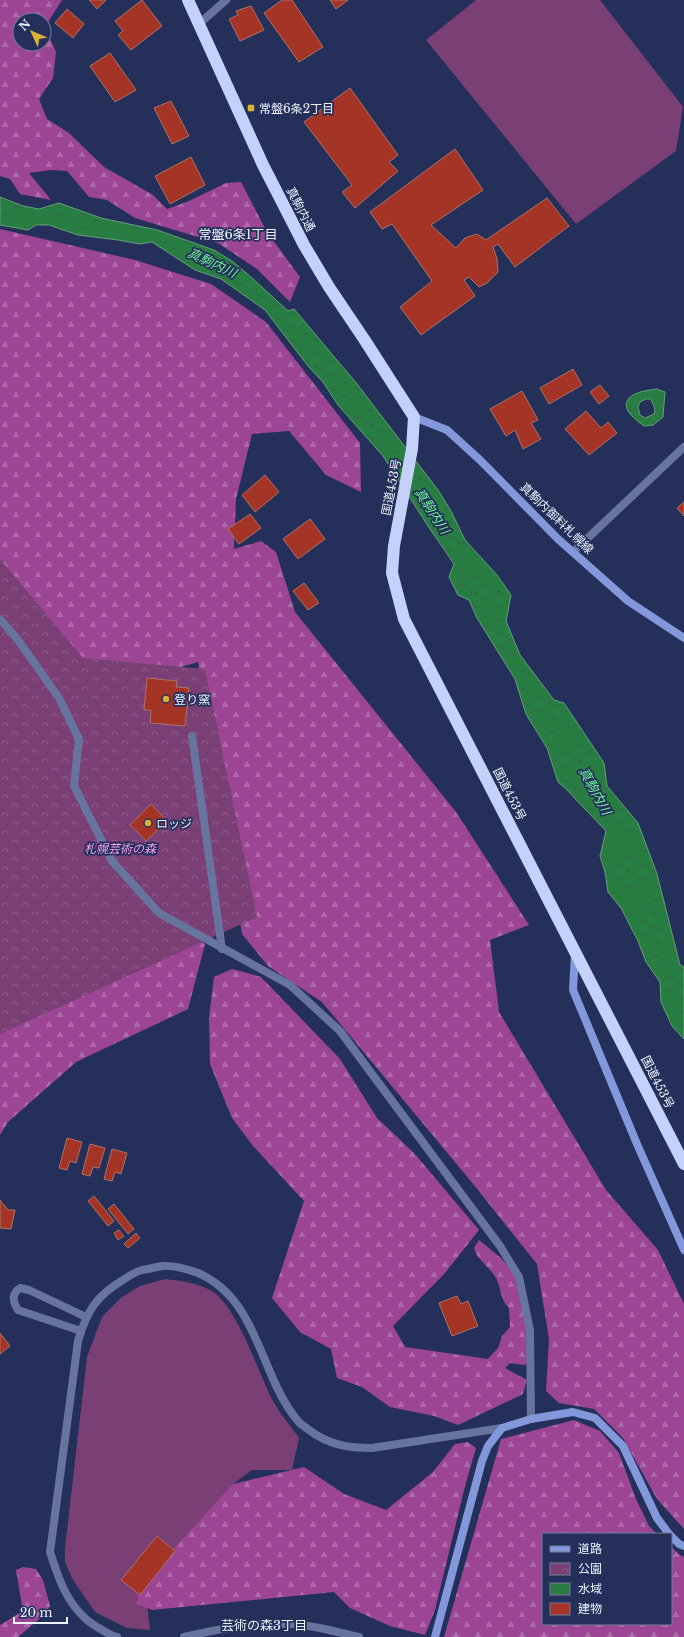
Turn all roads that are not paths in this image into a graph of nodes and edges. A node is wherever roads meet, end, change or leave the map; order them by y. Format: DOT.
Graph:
graph roads {
  1 [pos="188,0"];
  2 [pos="226,0"];
  3 [pos="199,24"];
  4 [pos="414,417"];
  5 [pos="684,447"];
  6 [pos="573,552"];
  7 [pos="0,620"];
  8 [pos="684,638"];
  9 [pos="192,736"];
  10 [pos="222,949"];
  11 [pos="576,952"];
  12 [pos="684,1164"];
  13 [pos="684,1250"];
  14 [pos="86,1316"];
  15 [pos="80,1331"];
  16 [pos="531,1419"];
  17 [pos="502,1428"];
  18 [pos="667,1533"];
  19 [pos="672,1537"];
  20 [pos="684,1546"];
  21 [pos="117,1637"];
  22 [pos="184,1637"];
  23 [pos="359,1637"];
  24 [pos="435,1637"];
  1 -- 3 [label="highway, 真駒内通"];
  2 -- 3 [label="street"];
  3 -- 4 [label="highway, 真駒内通"];
  4 -- 6 [label="street, 真駒内御料札幌線"];
  4 -- 11 [label="highway, 国道453号"];
  5 -- 6 [label="street"];
  6 -- 8 [label="street, 真駒内御料札幌線"];
  7 -- 10 [label="street"];
  9 -- 10 [label="street"];
  10 -- 16 [label="street"];
  11 -- 12 [label="highway, 国道453号"];
  11 -- 13 [label="street"];
  14 -- 15 [label="street"];
  14 -- 15 [label="street"];
  14 -- 17 [label="street"];
  15 -- 21 [label="street"];
  16 -- 17 [label="street"];
  16 -- 18 [label="street"];
  17 -- 24 [label="street"];
  19 -- 20 [label="street"];
  22 -- 23 [label="street"];
}
